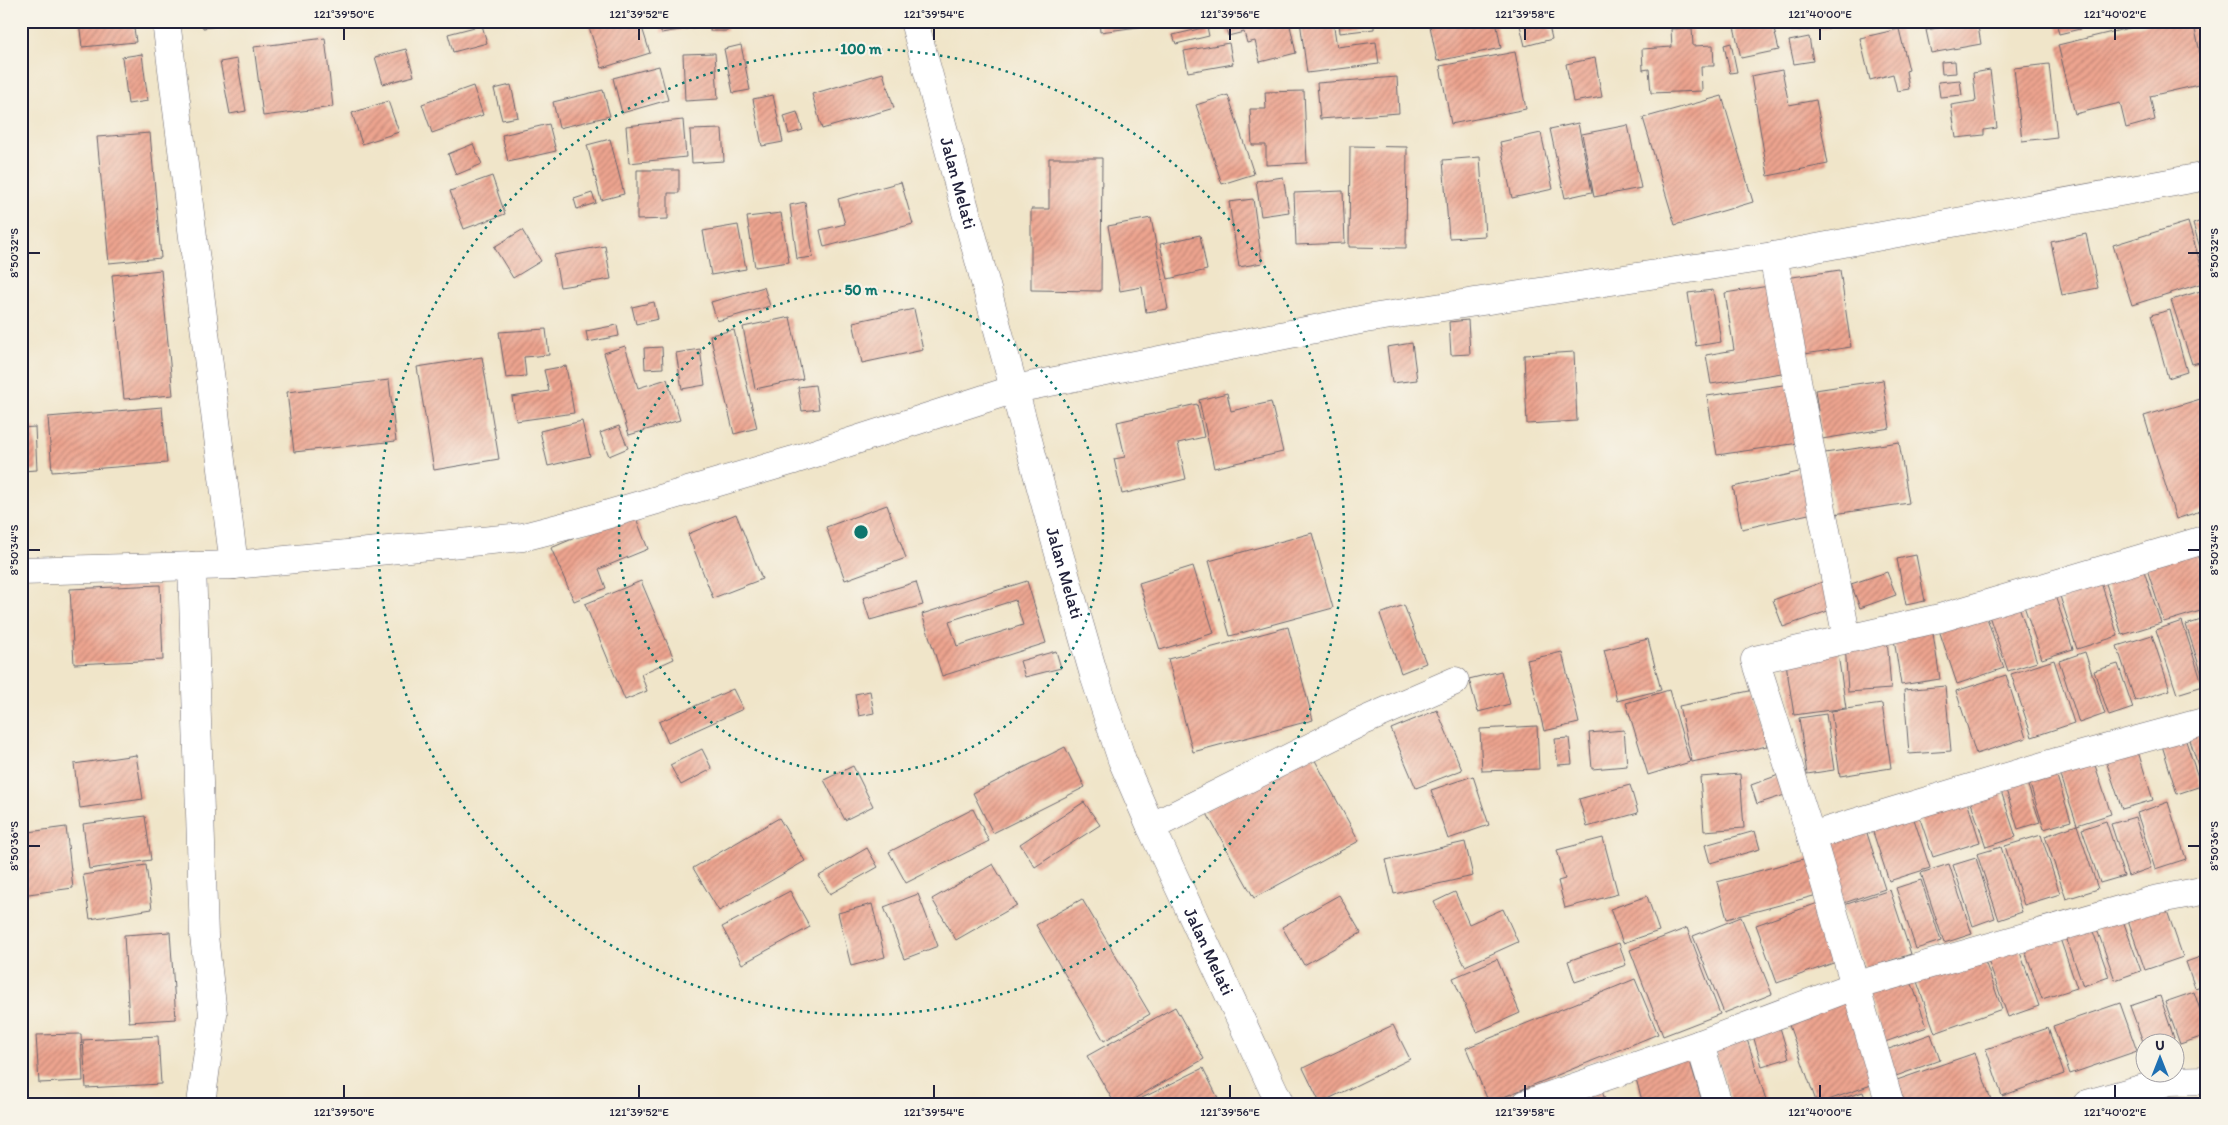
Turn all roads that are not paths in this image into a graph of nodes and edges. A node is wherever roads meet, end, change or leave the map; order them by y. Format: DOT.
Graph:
graph roads {
  1 [pos="166,21"];
  2 [pos="914,21"];
  3 [pos="2207,176"];
  4 [pos="1773,256"];
  5 [pos="1015,389"];
  6 [pos="2207,539"];
  7 [pos="234,565"];
  8 [pos="192,566"];
  9 [pos="21,571"];
  10 [pos="1847,639"];
  11 [pos="1454,681"];
  12 [pos="2207,721"];
  13 [pos="1151,828"];
  14 [pos="1811,836"];
  15 [pos="2207,890"];
  16 [pos="1854,986"];
  17 [pos="1700,1044"];
  18 [pos="2207,1080"];
  19 [pos="1538,1102"];
  20 [pos="201,1104"];
  21 [pos="1280,1104"];
  22 [pos="1718,1104"];
  23 [pos="1890,1104"];
  24 [pos="2086,1104"];
  1 -- 7 [label="street"];
  2 -- 5 [label="street, Jalan Melati"];
  3 -- 4 [label="street"];
  4 -- 5 [label="street"];
  4 -- 10 [label="street"];
  5 -- 7 [label="street"];
  5 -- 13 [label="street, Jalan Melati"];
  6 -- 10 [label="street"];
  7 -- 8 [label="street"];
  8 -- 9 [label="street"];
  8 -- 20 [label="street"];
  10 -- 14 [label="street"];
  11 -- 13 [label="street"];
  12 -- 14 [label="street"];
  13 -- 21 [label="street, Jalan Melati"];
  14 -- 16 [label="street"];
  15 -- 16 [label="street"];
  16 -- 17 [label="street"];
  16 -- 23 [label="street"];
  17 -- 19 [label="street"];
  17 -- 22 [label="street"];
  18 -- 24 [label="street"];
}
